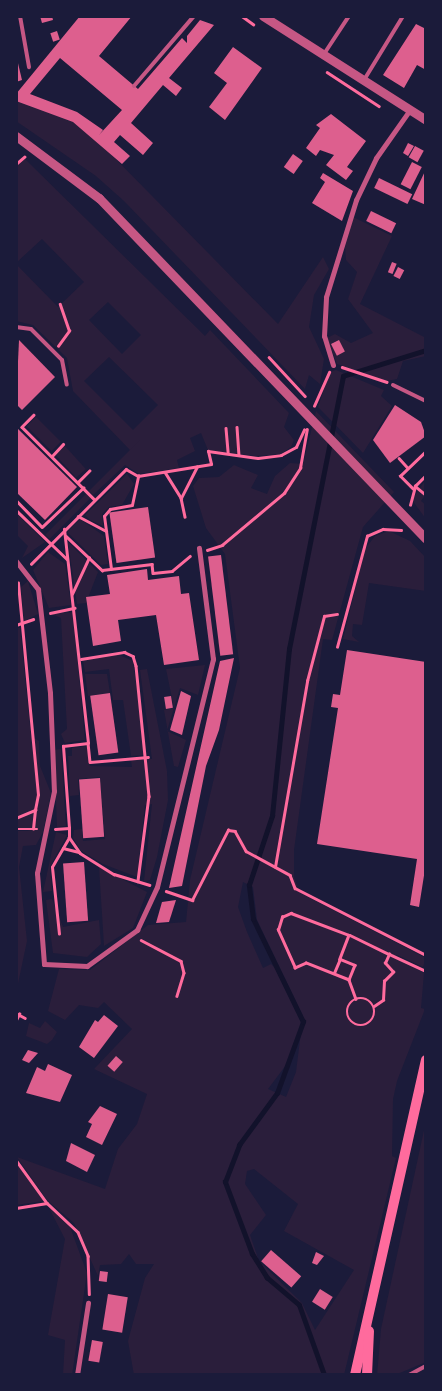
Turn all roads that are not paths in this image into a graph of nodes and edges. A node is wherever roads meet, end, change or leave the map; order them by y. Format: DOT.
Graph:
graph roads {
  1 [pos="20,16"];
  2 [pos="194,16"];
  3 [pos="263,16"];
  4 [pos="350,16"];
  5 [pos="402,16"];
  6 [pos="323,56"];
  7 [pos="29,67"];
  8 [pos="363,82"];
  9 [pos="134,86"];
  10 [pos="409,111"];
  11 [pos="426,120"];
  12 [pos="16,136"];
  13 [pos="16,326"];
  14 [pos="333,365"];
  15 [pos="67,385"];
  16 [pos="392,385"];
  17 [pos="426,401"];
  18 [pos="426,538"];
  19 [pos="199,551"];
  20 [pos="16,561"];
  21 [pos="426,1060"];
  22 [pos="88,1303"];
  23 [pos="369,1323"];
  24 [pos="426,1366"];
  25 [pos="77,1375"];
  26 [pos="355,1375"];
  27 [pos="368,1375"];
  28 [pos="409,1375"];
  1 -- 7 [label="lane"];
  2 -- 9 [label="lane"];
  3 -- 6 [label="street"];
  4 -- 6 [label="lane"];
  5 -- 8 [label="lane"];
  6 -- 8 [label="street"];
  8 -- 10 [label="street"];
  10 -- 11 [label="street"];
  10 -- 14 [label="street"];
  12 -- 18 [label="street"];
  13 -- 15 [label="lane"];
  16 -- 17 [label="lane"];
  19 -- 20 [label="street"];
  21 -- 23 [label="main road"];
  22 -- 25 [label="street"];
  23 -- 26 [label="main road"];
  23 -- 27 [label="main road"];
  24 -- 28 [label="lane"];
}
